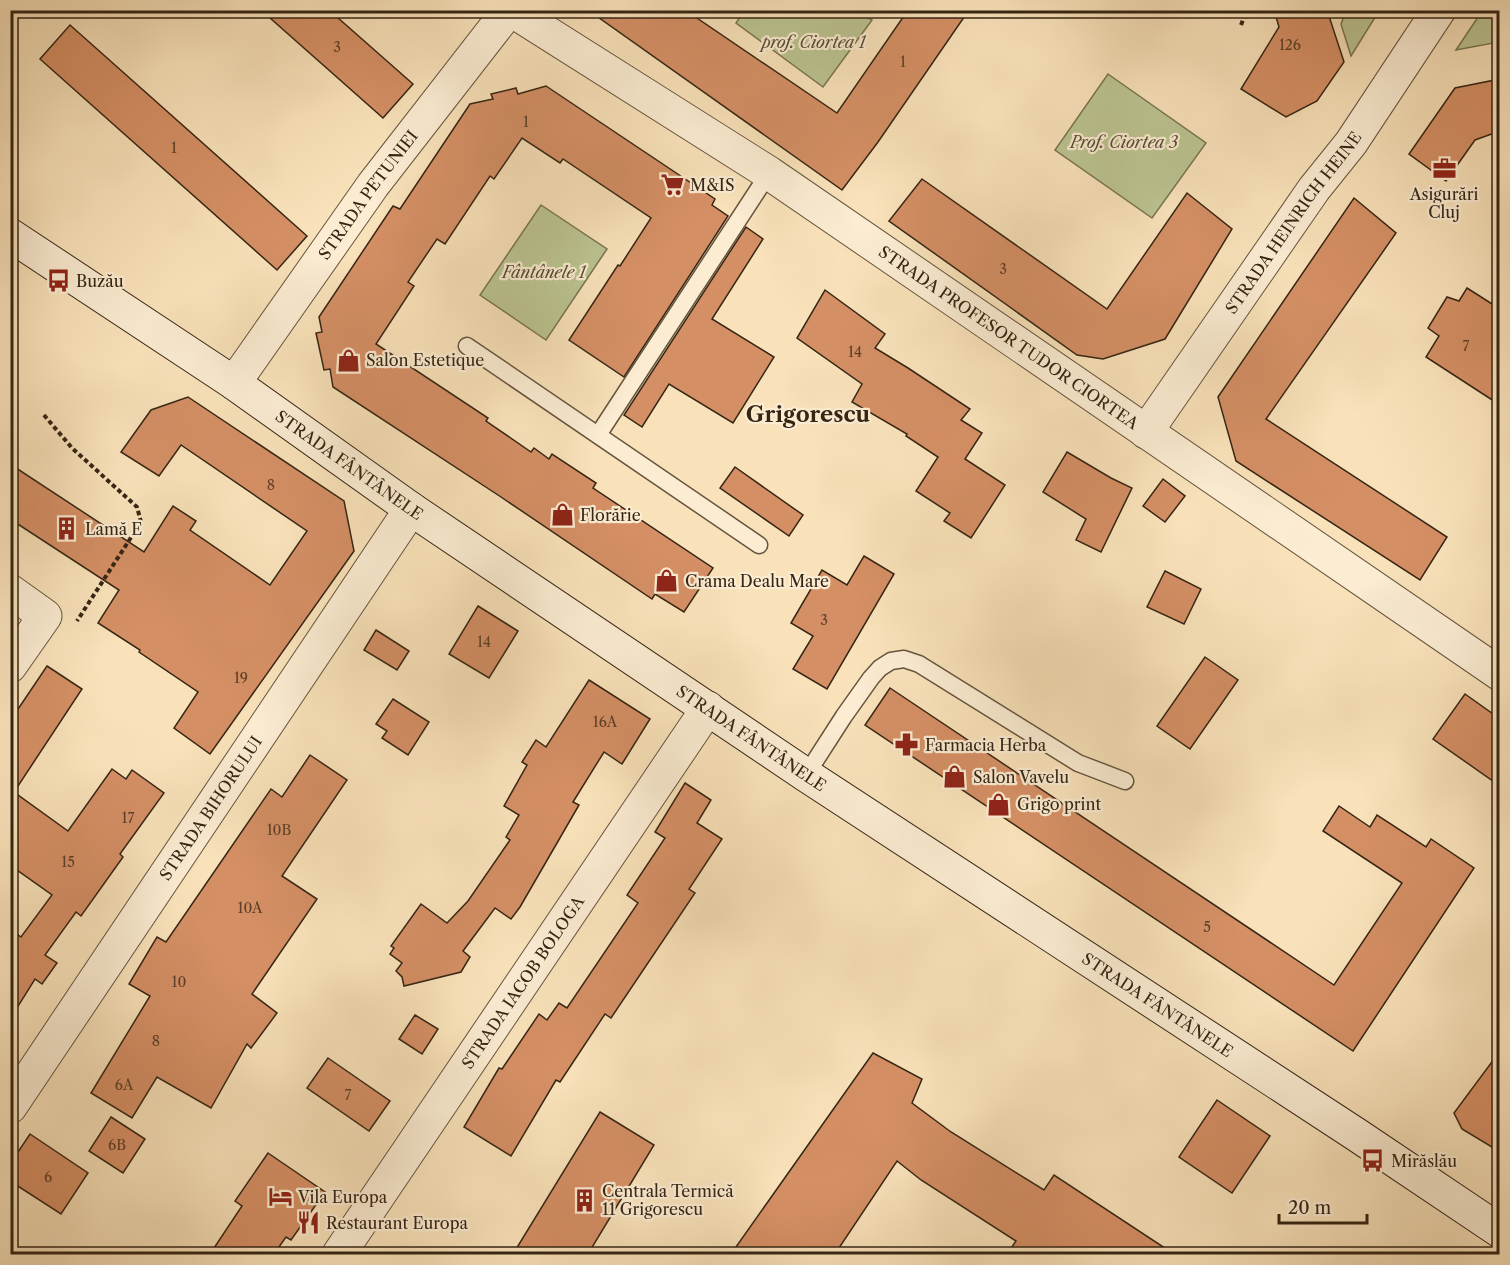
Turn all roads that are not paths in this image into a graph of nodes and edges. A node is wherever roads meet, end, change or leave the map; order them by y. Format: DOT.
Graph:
graph roads {
  1 [pos="510,10"];
  2 [pos="1439,10"];
  3 [pos="769,173"];
  4 [pos="10,235"];
  5 [pos="467,346"];
  6 [pos="234,383"];
  7 [pos="1146,432"];
  8 [pos="598,435"];
  9 [pos="411,510"];
  10 [pos="759,545"];
  11 [pos="10,591"];
  12 [pos="10,666"];
  13 [pos="1500,674"];
  14 [pos="708,708"];
  15 [pos="806,775"];
  16 [pos="1125,781"];
  17 [pos="10,1107"];
  18 [pos="1500,1231"];
  19 [pos="339,1254"];
  1 -- 3 [label="street, STRADA PROFESOR TUDOR CIORTEA"];
  1 -- 6 [label="street, STRADA PETUNIEI"];
  2 -- 7 [label="street, STRADA HEINRICH HEINE"];
  3 -- 7 [label="street, STRADA PROFESOR TUDOR CIORTEA"];
  3 -- 8 [label="lane"];
  4 -- 6 [label="street, STRADA FÂNTÂNELE"];
  5 -- 8 [label="lane"];
  6 -- 9 [label="street, STRADA FÂNTÂNELE"];
  7 -- 13 [label="street, STRADA PROFESOR TUDOR CIORTEA"];
  8 -- 10 [label="lane"];
  9 -- 14 [label="street, STRADA FÂNTÂNELE"];
  9 -- 17 [label="street, STRADA BIHORULUI"];
  11 -- 12 [label="street"];
  14 -- 15 [label="street, STRADA FÂNTÂNELE"];
  14 -- 19 [label="street, STRADA IACOB BOLOGA"];
  15 -- 16 [label="lane"];
  15 -- 18 [label="street, STRADA FÂNTÂNELE"];
}
